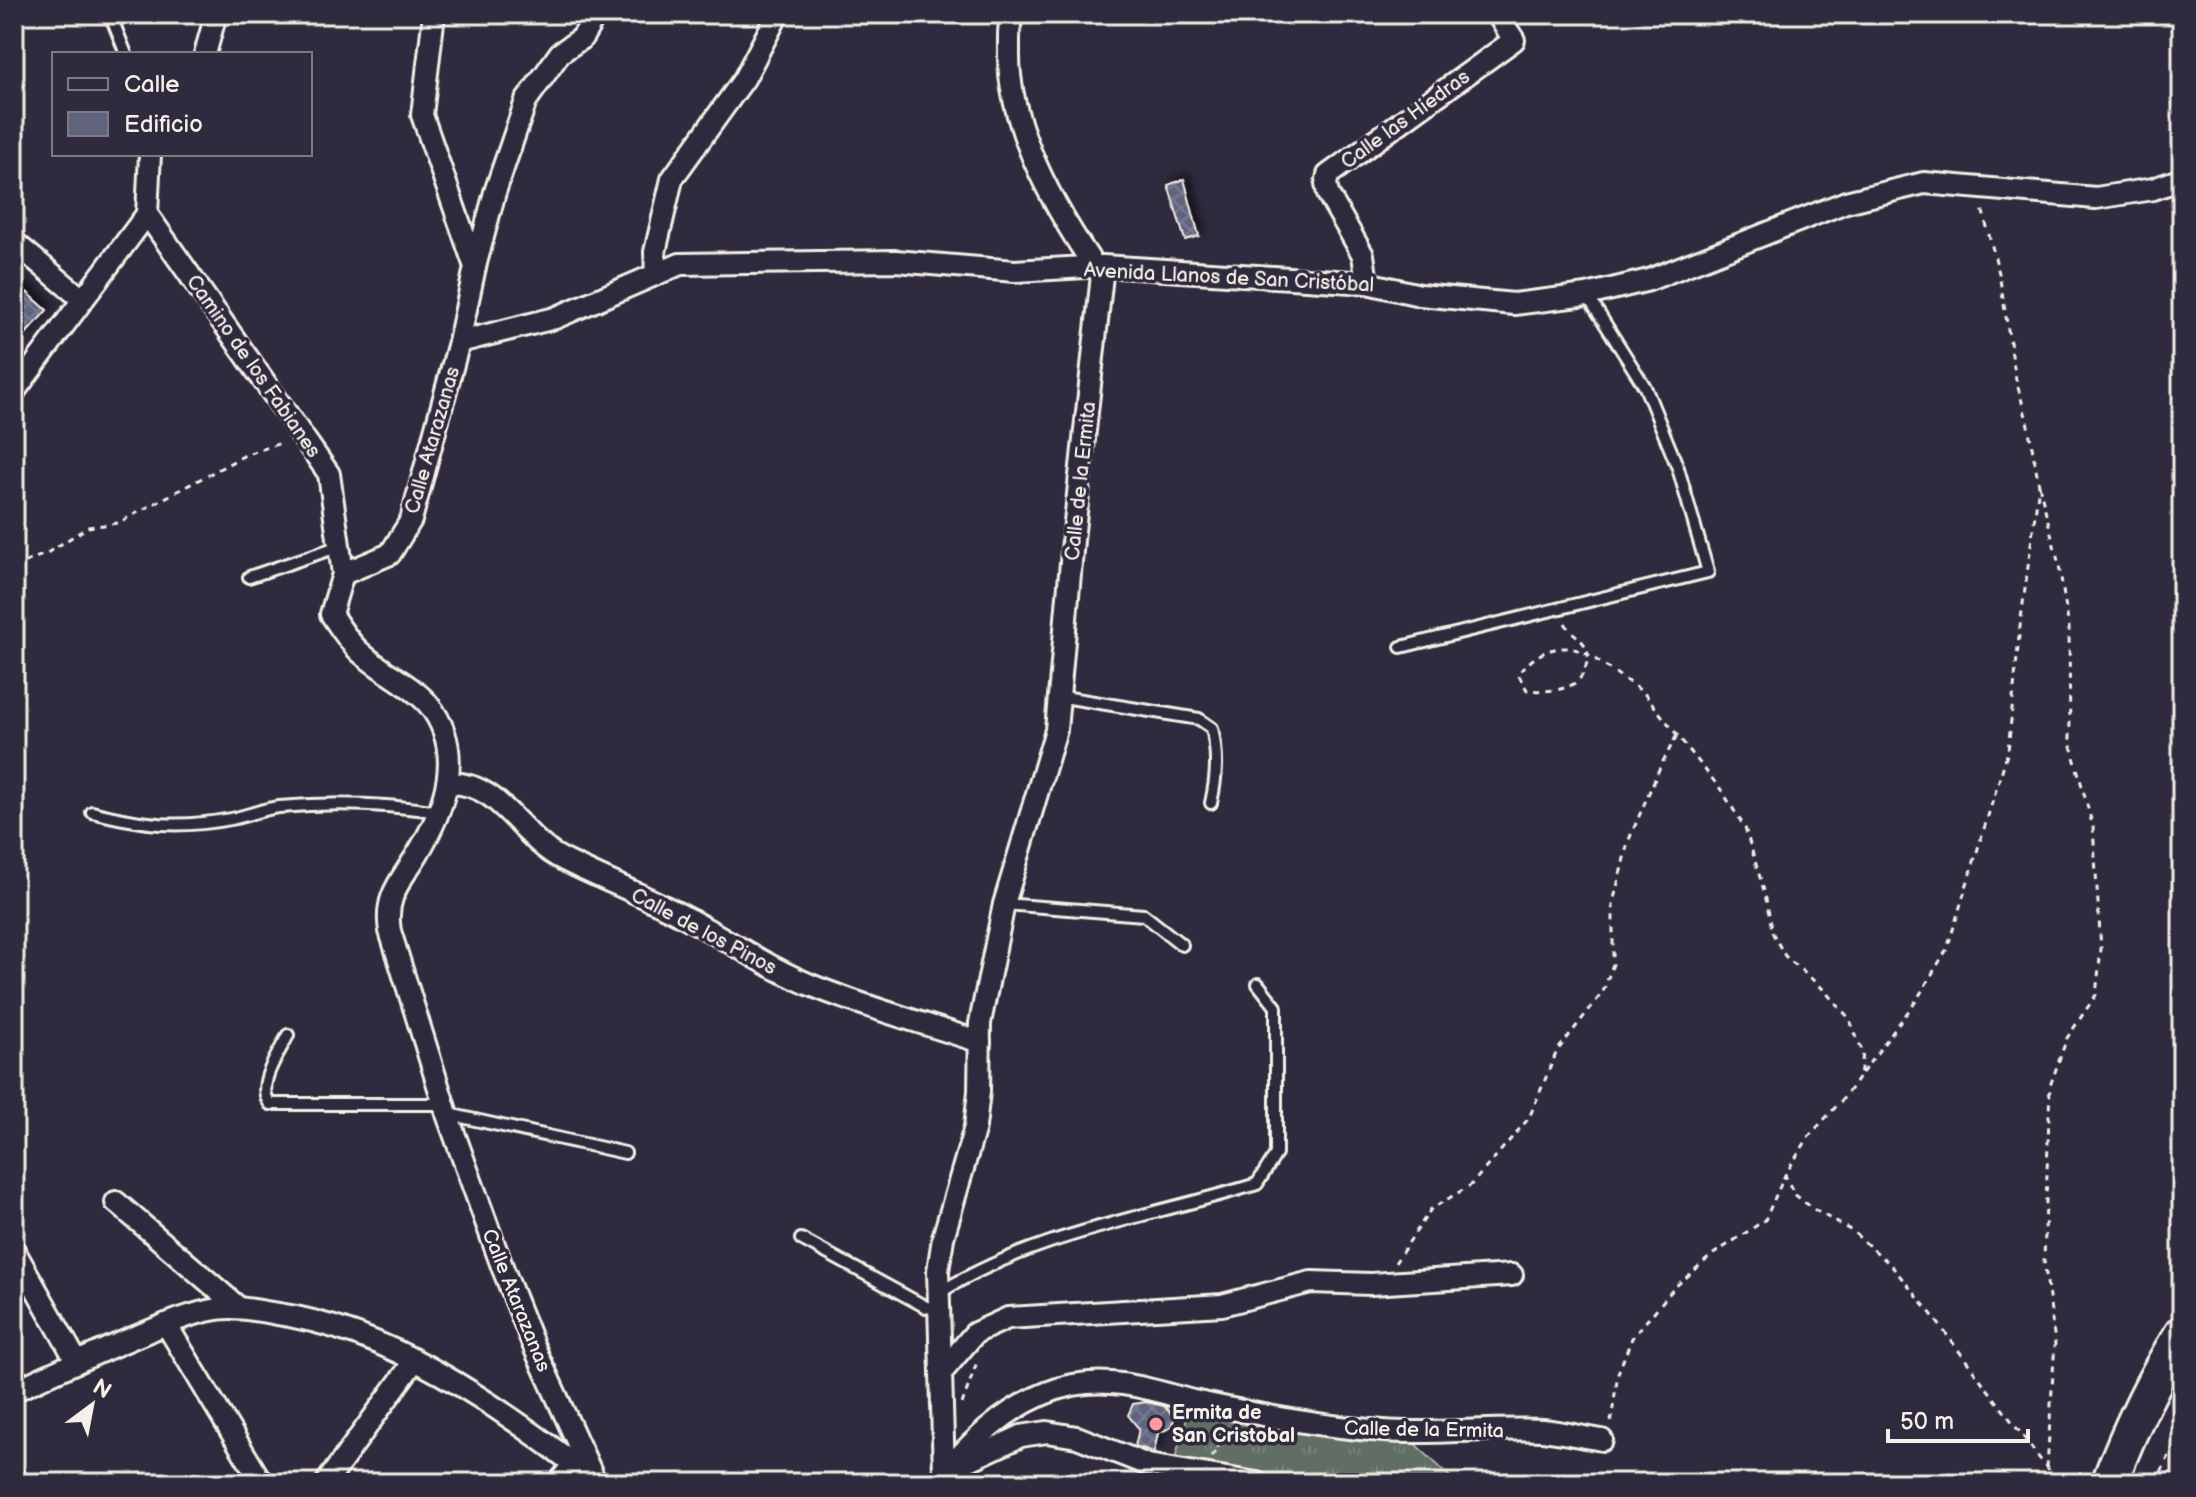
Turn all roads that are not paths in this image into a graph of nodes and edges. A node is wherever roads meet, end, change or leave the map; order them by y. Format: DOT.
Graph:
graph roads {
  1 [pos="110,14"];
  2 [pos="216,14"];
  3 [pos="434,14"];
  4 [pos="596,14"];
  5 [pos="778,14"];
  6 [pos="1013,14"];
  7 [pos="1497,14"];
  8 [pos="125,52"];
  9 [pos="206,52"];
  10 [pos="150,156"];
  11 [pos="2182,179"];
  12 [pos="147,214"];
  13 [pos="14,242"];
  14 [pos="1099,266"];
  15 [pos="475,267"];
  16 [pos="656,274"];
  17 [pos="1367,283"];
  18 [pos="1587,295"];
  19 [pos="82,299"];
  20 [pos="459,342"];
  21 [pos="14,392"];
  22 [pos="340,546"];
  23 [pos="343,574"];
  24 [pos="249,577"];
  25 [pos="1401,647"];
  26 [pos="1057,696"];
  27 [pos="449,783"];
  28 [pos="1211,803"];
  29 [pos="92,812"];
  30 [pos="438,812"];
  31 [pos="1004,904"];
  32 [pos="1182,945"];
  33 [pos="1258,984"];
  34 [pos="288,1035"];
  35 [pos="980,1042"];
  36 [pos="445,1109"];
  37 [pos="625,1153"];
  38 [pos="116,1202"];
  39 [pos="801,1239"];
  40 [pos="14,1250"];
  41 [pos="1512,1275"];
  42 [pos="938,1302"];
  43 [pos="239,1308"];
  44 [pos="166,1324"];
  45 [pos="2182,1334"];
  46 [pos="415,1360"];
  47 [pos="77,1362"];
  48 [pos="942,1372"];
  49 [pos="14,1391"];
  50 [pos="1602,1440"];
  51 [pos="570,1461"];
  52 [pos="14,1476"];
  53 [pos="940,1478"];
  54 [pos="597,1482"];
  55 [pos="18,1483"];
  56 [pos="262,1483"];
  57 [pos="326,1483"];
  58 [pos="552,1483"];
  59 [pos="1257,1483"];
  60 [pos="2109,1483"];
  1 -- 8 [label="lane"];
  2 -- 9 [label="street"];
  3 -- 15 [label="street"];
  4 -- 15 [label="street, Calle Atarazanas"];
  5 -- 16 [label="street"];
  6 -- 14 [label="street"];
  7 -- 17 [label="street, Calle las Hiedras"];
  10 -- 12 [label="street"];
  11 -- 18 [label="street, Avenida Llanos de San Cristóbal"];
  12 -- 19 [label="street"];
  12 -- 22 [label="street, Camino de los Fabianes"];
  13 -- 19 [label="street"];
  14 -- 16 [label="street, Avenida Llanos de San Cristóbal"];
  14 -- 17 [label="street, Avenida Llanos de San Cristóbal"];
  14 -- 26 [label="street, Calle de la Ermita"];
  15 -- 20 [label="street, Calle Atarazanas"];
  16 -- 20 [label="street, Avenida Llanos de San Cristóbal"];
  17 -- 18 [label="street, Avenida Llanos de San Cristóbal"];
  18 -- 25 [label="lane"];
  19 -- 21 [label="street"];
  20 -- 23 [label="street, Calle Atarazanas"];
  22 -- 23 [label="street, Camino de los Fabianes"];
  22 -- 24 [label="lane"];
  23 -- 27 [label="street, Calle Atarazanas"];
  26 -- 28 [label="lane"];
  26 -- 31 [label="street, Calle de la Ermita"];
  27 -- 30 [label="street, Calle Atarazanas"];
  27 -- 35 [label="street, Calle de los Pinos"];
  29 -- 30 [label="lane"];
  30 -- 36 [label="street, Calle Atarazanas"];
  31 -- 32 [label="lane"];
  31 -- 35 [label="street, Calle de la Ermita"];
  33 -- 42 [label="lane"];
  34 -- 36 [label="lane"];
  35 -- 42 [label="street, Calle de la Ermita"];
  36 -- 37 [label="lane"];
  36 -- 54 [label="street, Calle Atarazanas"];
  38 -- 43 [label="street"];
  39 -- 42 [label="lane"];
  40 -- 47 [label="street"];
  41 -- 48 [label="street"];
  42 -- 48 [label="street, Calle de la Ermita"];
  43 -- 44 [label="street"];
  43 -- 46 [label="street"];
  44 -- 47 [label="street"];
  44 -- 56 [label="street"];
  45 -- 60 [label="highway"];
  46 -- 51 [label="street"];
  46 -- 57 [label="street"];
  47 -- 49 [label="street"];
  48 -- 53 [label="street, Calle de la Ermita"];
  50 -- 53 [label="street, Calle de la Ermita"];
  51 -- 54 [label="street"];
  51 -- 58 [label="lane"];
  52 -- 55 [label="street"];
  53 -- 59 [label="street"];
}
